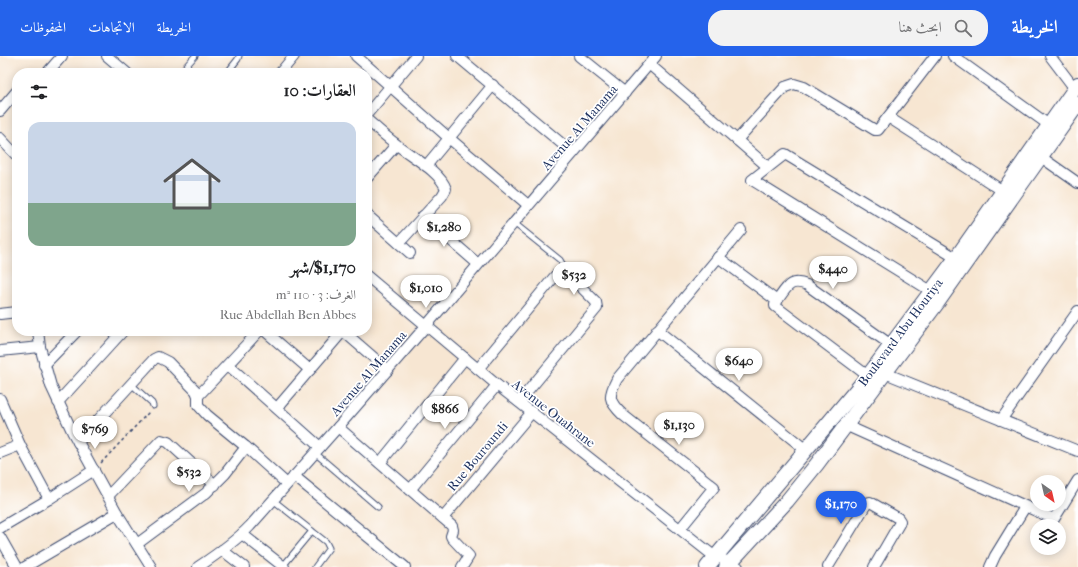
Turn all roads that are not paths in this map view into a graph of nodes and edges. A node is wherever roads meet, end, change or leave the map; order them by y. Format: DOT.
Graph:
graph roads {
  1 [pos="62,56"];
  2 [pos="108,56"];
  3 [pos="195,56"];
  4 [pos="239,56"];
  5 [pos="294,56"];
  6 [pos="356,56"];
  7 [pos="416,56"];
  8 [pos="457,56"];
  9 [pos="580,56"];
  10 [pos="656,56"];
  11 [pos="935,56"];
  12 [pos="953,56"];
  13 [pos="1050,56"];
  14 [pos="649,64"];
  15 [pos="51,68"];
  16 [pos="121,68"];
  17 [pos="184,68"];
  18 [pos="230,68"];
  19 [pos="284,68"];
  20 [pos="369,68"];
  21 [pos="372,71"];
  22 [pos="493,85"];
  23 [pos="390,87"];
  24 [pos="1076,87"];
  25 [pos="625,93"];
  26 [pos="12,97"];
  27 [pos="1078,104"];
  28 [pos="372,108"];
  29 [pos="0,111"];
  30 [pos="888,117"];
  31 [pos="372,124"];
  32 [pos="1049,125"];
  33 [pos="0,138"];
  34 [pos="449,138"];
  35 [pos="737,140"];
  36 [pos="396,145"];
  37 [pos="12,151"];
  38 [pos="573,153"];
  39 [pos="1041,157"];
  40 [pos="426,166"];
  41 [pos="768,167"];
  42 [pos="372,172"];
  43 [pos="1078,183"];
  44 [pos="1003,192"];
  45 [pos="528,205"];
  46 [pos="423,216"];
  47 [pos="372,223"];
  48 [pos="514,223"];
  49 [pos="741,230"];
  50 [pos="399,243"];
  51 [pos="410,252"];
  52 [pos="718,257"];
  53 [pos="956,258"];
  54 [pos="478,264"];
  55 [pos="569,275"];
  56 [pos="372,280"];
  57 [pos="931,291"];
  58 [pos="778,300"];
  59 [pos="1078,312"];
  60 [pos="12,313"];
  61 [pos="0,314"];
  62 [pos="426,326"];
  63 [pos="657,330"];
  64 [pos="39,336"];
  65 [pos="72,336"];
  66 [pos="118,336"];
  67 [pos="254,336"];
  68 [pos="271,336"];
  69 [pos="339,336"];
  70 [pos="349,336"];
  71 [pos="892,346"];
  72 [pos="40,347"];
  73 [pos="0,351"];
  74 [pos="464,358"];
  75 [pos="44,365"];
  76 [pos="228,365"];
  77 [pos="478,369"];
  78 [pos="310,370"];
  79 [pos="388,370"];
  80 [pos="885,373"];
  81 [pos="868,376"];
  82 [pos="130,384"];
  83 [pos="497,385"];
  84 [pos="198,396"];
  85 [pos="0,399"];
  86 [pos="58,402"];
  87 [pos="519,402"];
  88 [pos="153,406"];
  89 [pos="277,408"];
  90 [pos="532,412"];
  91 [pos="1001,420"];
  92 [pos="845,425"];
  93 [pos="338,427"];
  94 [pos="78,442"];
  95 [pos="20,445"];
  96 [pos="246,447"];
  97 [pos="317,450"];
  98 [pos="806,450"];
  99 [pos="1078,451"];
  100 [pos="0,453"];
  101 [pos="380,463"];
  102 [pos="94,470"];
  103 [pos="291,480"];
  104 [pos="1078,480"];
  105 [pos="215,485"];
  106 [pos="410,490"];
  107 [pos="108,496"];
  108 [pos="49,499"];
  109 [pos="273,500"];
  110 [pos="378,507"];
  111 [pos="1025,507"];
  112 [pos="117,513"];
  113 [pos="443,518"];
  114 [pos="0,528"];
  115 [pos="680,529"];
  116 [pos="312,531"];
  117 [pos="242,534"];
  118 [pos="0,537"];
  119 [pos="137,544"];
  120 [pos="222,550"];
  121 [pos="711,562"];
  122 [pos="213,563"];
  123 [pos="731,565"];
  124 [pos="284,566"];
  125 [pos="17,567"];
  126 [pos="25,567"];
  127 [pos="151,567"];
  128 [pos="198,567"];
  129 [pos="244,567"];
  130 [pos="315,567"];
  131 [pos="405,567"];
  132 [pos="462,567"];
  133 [pos="828,567"];
  134 [pos="874,567"];
  135 [pos="990,567"];
  1 -- 15 [label="street"];
  2 -- 16 [label="street"];
  3 -- 17 [label="lane"];
  4 -- 18 [label="lane"];
  5 -- 19 [label="street"];
  6 -- 20 [label="street"];
  7 -- 23 [label="street"];
  8 -- 22 [label="street"];
  9 -- 25 [label="street"];
  10 -- 14 [label="street, Avenue Al Manama"];
  11 -- 30 [label="street"];
  12 -- 32 [label="street"];
  13 -- 24 [label="street"];
  14 -- 25 [label="street, Avenue Al Manama"];
  14 -- 35 [label="street"];
  21 -- 23 [label="street"];
  22 -- 34 [label="street"];
  22 -- 38 [label="street"];
  23 -- 28 [label="street"];
  23 -- 34 [label="street"];
  24 -- 32 [label="main road, Boulevard Abu Houriya"];
  25 -- 38 [label="street, Avenue Al Manama"];
  26 -- 29 [label="street"];
  27 -- 39 [label="main road, Boulevard Abu Houriya"];
  30 -- 35 [label="street"];
  30 -- 44 [label="street"];
  31 -- 36 [label="street"];
  32 -- 44 [label="main road, Boulevard Abu Houriya"];
  33 -- 37 [label="street"];
  34 -- 40 [label="street"];
  34 -- 45 [label="street"];
  35 -- 41 [label="street"];
  36 -- 40 [label="street"];
  36 -- 42 [label="street"];
  38 -- 45 [label="street, Avenue Al Manama"];
  39 -- 43 [label="street"];
  39 -- 80 [label="main road, Boulevard Abu Houriya"];
  40 -- 46 [label="street"];
  41 -- 53 [label="street"];
  41 -- 57 [label="street"];
  44 -- 53 [label="main road, Boulevard Abu Houriya"];
  45 -- 48 [label="street, Avenue Al Manama"];
  46 -- 50 [label="street"];
  46 -- 54 [label="street"];
  47 -- 50 [label="street"];
  48 -- 54 [label="street, Avenue Al Manama"];
  48 -- 55 [label="lane"];
  49 -- 52 [label="street"];
  50 -- 51 [label="street"];
  52 -- 58 [label="street"];
  52 -- 63 [label="street"];
  53 -- 57 [label="main road, Boulevard Abu Houriya"];
  54 -- 62 [label="street, Avenue Al Manama"];
  55 -- 77 [label="street"];
  55 -- 87 [label="street"];
  56 -- 62 [label="street, Avenue Ouahrane"];
  57 -- 71 [label="main road, Boulevard Abu Houriya"];
  58 -- 71 [label="street"];
  58 -- 81 [label="street"];
  59 -- 91 [label="street"];
  60 -- 61 [label="street"];
  62 -- 74 [label="street, Avenue Ouahrane"];
  62 -- 79 [label="street, Avenue Al Manama"];
  63 -- 98 [label="street"];
  63 -- 115 [label="street"];
  64 -- 72 [label="street"];
  65 -- 75 [label="street"];
  66 -- 86 [label="street"];
  67 -- 76 [label="street"];
  68 -- 78 [label="street"];
  69 -- 78 [label="street"];
  70 -- 79 [label="street"];
  71 -- 81 [label="main road, Boulevard Abu Houriya"];
  72 -- 73 [label="street"];
  72 -- 75 [label="street"];
  74 -- 77 [label="street, Avenue Ouahrane"];
  74 -- 101 [label="street"];
  75 -- 86 [label="street"];
  76 -- 84 [label="street"];
  76 -- 89 [label="street"];
  77 -- 83 [label="street, Avenue Ouahrane"];
  78 -- 89 [label="street"];
  79 -- 93 [label="street, Avenue Al Manama"];
  80 -- 91 [label="street"];
  80 -- 92 [label="main road, Boulevard Abu Houriya"];
  81 -- 98 [label="main road, Boulevard Abu Houriya"];
  82 -- 84 [label="street"];
  82 -- 88 [label="lane"];
  82 -- 94 [label="street"];
  83 -- 87 [label="street, Avenue Ouahrane"];
  83 -- 106 [label="street"];
  84 -- 96 [label="street"];
  85 -- 95 [label="street"];
  86 -- 94 [label="street"];
  87 -- 90 [label="street, Avenue Ouahrane"];
  89 -- 97 [label="street"];
  90 -- 113 [label="street, Rue Bouroundi"];
  90 -- 115 [label="street, Avenue Ouahrane"];
  91 -- 99 [label="street"];
  92 -- 111 [label="street"];
  92 -- 123 [label="main road, Boulevard Abu Houriya"];
  93 -- 97 [label="street, Avenue Al Manama"];
  93 -- 101 [label="street"];
  94 -- 102 [label="street"];
  95 -- 100 [label="street"];
  95 -- 108 [label="street"];
  96 -- 103 [label="street"];
  96 -- 105 [label="street"];
  97 -- 103 [label="street, Avenue Al Manama"];
  97 -- 110 [label="lane"];
  98 -- 121 [label="main road, Boulevard Abu Houriya"];
  101 -- 106 [label="street"];
  102 -- 107 [label="street"];
  102 -- 108 [label="street"];
  103 -- 109 [label="street, Avenue Al Manama"];
  103 -- 131 [label="street"];
  104 -- 111 [label="street"];
  105 -- 107 [label="street"];
  105 -- 119 [label="street"];
  106 -- 113 [label="street"];
  107 -- 112 [label="street"];
  108 -- 114 [label="street"];
  109 -- 116 [label="lane"];
  109 -- 117 [label="street, Avenue Al Manama"];
  111 -- 135 [label="street"];
  112 -- 119 [label="street"];
  112 -- 126 [label="street"];
  113 -- 132 [label="street"];
  115 -- 121 [label="street, Avenue Ouahrane"];
  116 -- 124 [label="lane"];
  116 -- 130 [label="lane"];
  117 -- 120 [label="street, Avenue Al Manama"];
  117 -- 124 [label="street"];
  118 -- 125 [label="street"];
  119 -- 127 [label="street"];
  120 -- 122 [label="street, Avenue Al Manama"];
  120 -- 129 [label="street"];
  121 -- 123 [label="street, Avenue Ouahrane"];
  122 -- 128 [label="street, Avenue Al Manama"];
  133 -- 134 [label="street"];
}
